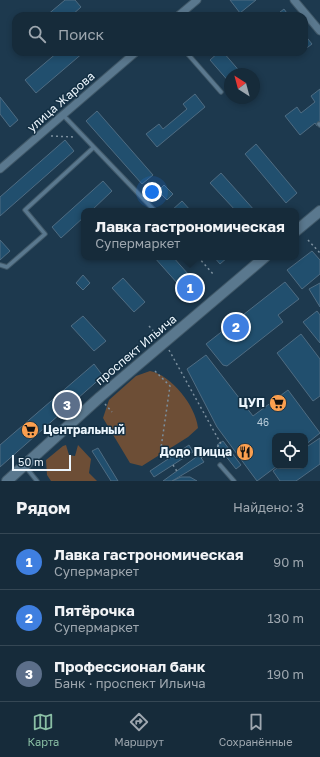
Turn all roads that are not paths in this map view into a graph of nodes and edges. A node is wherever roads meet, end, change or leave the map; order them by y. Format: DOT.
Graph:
graph roads {
  1 [pos="197,0"];
  2 [pos="294,0"];
  3 [pos="183,12"];
  4 [pos="304,12"];
  5 [pos="308,17"];
  6 [pos="320,31"];
  7 [pos="131,56"];
  8 [pos="190,56"];
  9 [pos="221,92"];
  10 [pos="63,115"];
  11 [pos="93,148"];
  12 [pos="0,169"];
  13 [pos="152,208"];
  14 [pos="320,211"];
  15 [pos="299,228"];
  16 [pos="261,260"];
  17 [pos="0,265"];
  18 [pos="25,465"];
  19 [pos="220,465"];
  20 [pos="7,481"];
  21 [pos="37,481"];
  22 [pos="234,481"];
  1 -- 3 [label="street"];
  2 -- 4 [label="street"];
  5 -- 6 [label="street"];
  7 -- 10 [label="street, улица Жарова"];
  8 -- 9 [label="lane"];
  10 -- 11 [label="lane"];
  10 -- 12 [label="street, улица Жарова"];
  11 -- 13 [label="lane"];
  11 -- 17 [label="lane"];
  14 -- 15 [label="street"];
  16 -- 18 [label="street, проспект Ильича"];
  18 -- 20 [label="street, проспект Ильича"];
  18 -- 21 [label="lane"];
  19 -- 22 [label="lane"];
}
